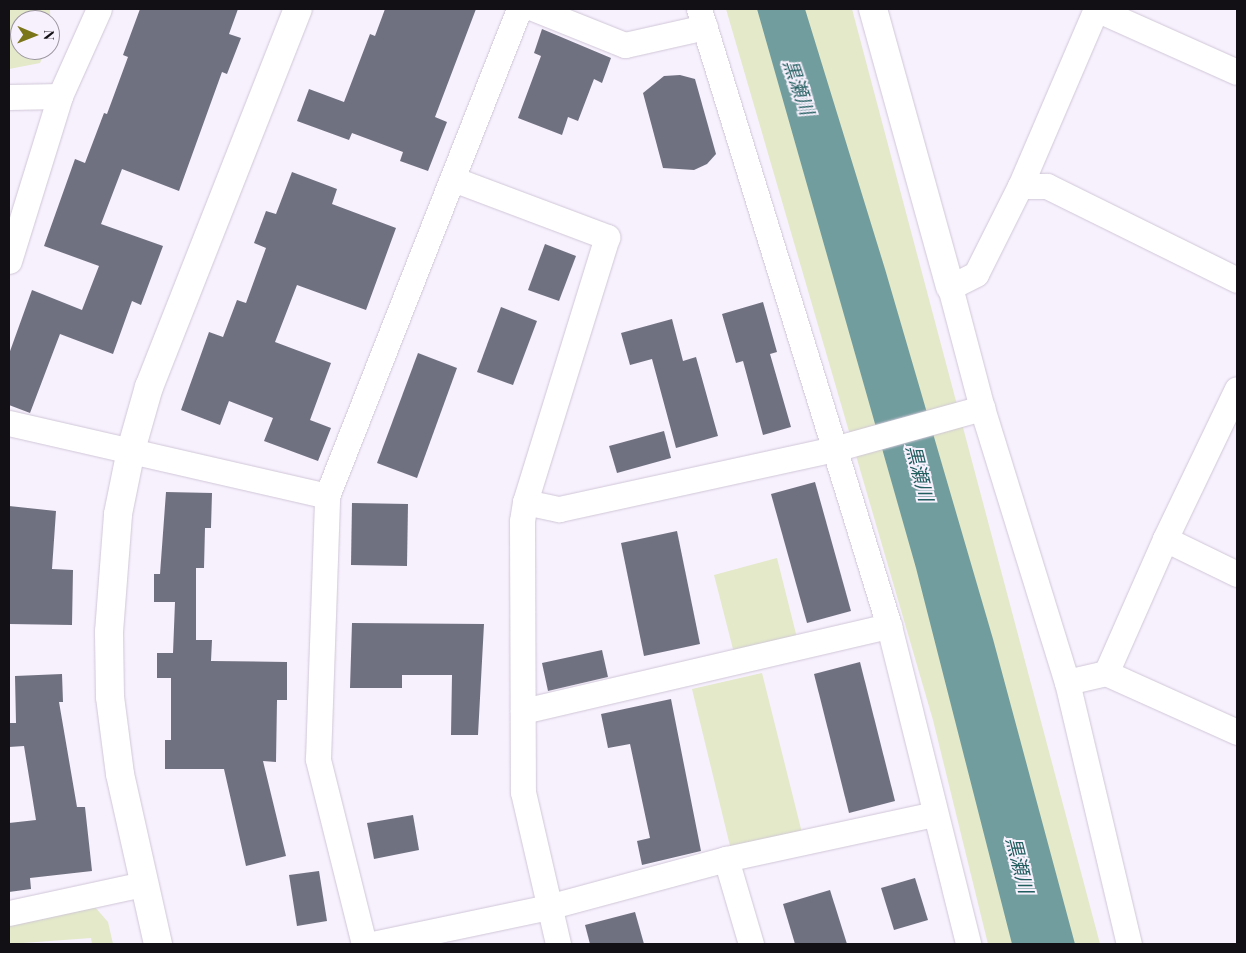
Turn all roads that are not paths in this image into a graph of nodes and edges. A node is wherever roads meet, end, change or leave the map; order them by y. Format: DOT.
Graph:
graph roads {
  1 [pos="99,9"];
  2 [pos="298,9"];
  3 [pos="519,9"];
  4 [pos="535,9"];
  5 [pos="873,9"];
  6 [pos="1096,9"];
  7 [pos="702,18"];
  8 [pos="1237,72"];
  9 [pos="60,96"];
  10 [pos="9,97"];
  11 [pos="453,179"];
  12 [pos="1020,186"];
  13 [pos="9,261"];
  14 [pos="1237,280"];
  15 [pos="950,288"];
  16 [pos="1237,389"];
  17 [pos="976,410"];
  18 [pos="9,423"];
  19 [pos="839,448"];
  20 [pos="131,450"];
  21 [pos="327,496"];
  22 [pos="525,502"];
  23 [pos="1165,539"];
  24 [pos="1237,574"];
  25 [pos="888,626"];
  26 [pos="1106,673"];
  27 [pos="1067,682"];
  28 [pos="522,712"];
  29 [pos="1237,732"];
  30 [pos="935,814"];
  31 [pos="726,859"];
  32 [pos="143,884"];
  33 [pos="548,907"];
  34 [pos="9,912"];
  35 [pos="158,944"];
  36 [pos="364,944"];
  37 [pos="374,944"];
  38 [pos="558,944"];
  39 [pos="751,944"];
  40 [pos="968,944"];
  41 [pos="1129,944"];
  1 -- 9 [label="street"];
  2 -- 20 [label="street"];
  3 -- 11 [label="street"];
  4 -- 7 [label="street"];
  5 -- 15 [label="street"];
  6 -- 8 [label="street"];
  6 -- 12 [label="street"];
  7 -- 19 [label="street"];
  9 -- 10 [label="street"];
  9 -- 13 [label="street"];
  11 -- 21 [label="street"];
  11 -- 22 [label="street"];
  12 -- 14 [label="street"];
  12 -- 15 [label="street"];
  15 -- 17 [label="street"];
  16 -- 23 [label="street"];
  17 -- 19 [label="street"];
  17 -- 27 [label="street"];
  18 -- 20 [label="street"];
  19 -- 22 [label="street"];
  19 -- 25 [label="street"];
  20 -- 21 [label="street"];
  20 -- 32 [label="street"];
  21 -- 36 [label="street"];
  22 -- 28 [label="street"];
  23 -- 24 [label="street"];
  23 -- 26 [label="street"];
  25 -- 28 [label="street"];
  25 -- 30 [label="street"];
  26 -- 27 [label="street"];
  26 -- 29 [label="street"];
  27 -- 41 [label="street"];
  28 -- 33 [label="street"];
  30 -- 31 [label="street"];
  30 -- 40 [label="street"];
  31 -- 33 [label="street"];
  31 -- 39 [label="street"];
  32 -- 34 [label="street"];
  32 -- 35 [label="street"];
  33 -- 37 [label="street"];
  33 -- 38 [label="street"];
}
